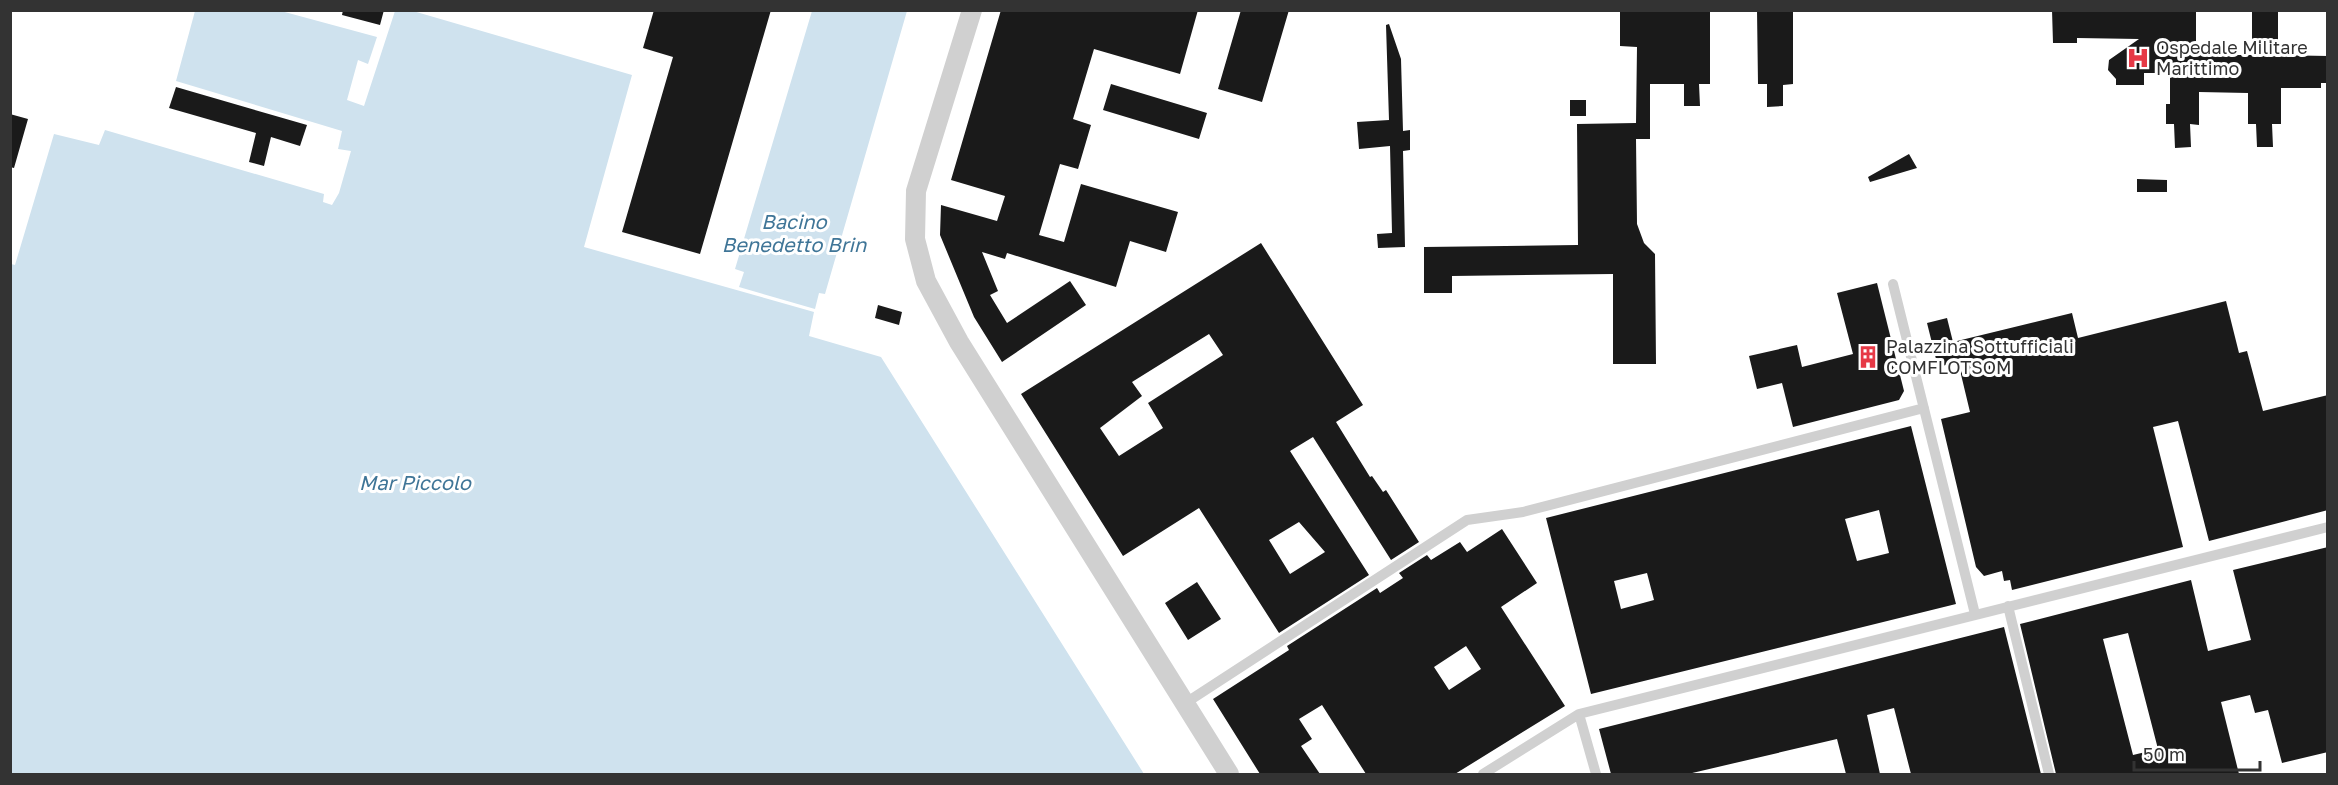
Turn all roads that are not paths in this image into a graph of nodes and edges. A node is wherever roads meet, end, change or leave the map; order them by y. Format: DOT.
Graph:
graph roads {
  1 [pos="972,10"];
  2 [pos="1893,284"];
  3 [pos="1924,408"];
  4 [pos="2328,527"];
  5 [pos="2008,606"];
  6 [pos="1975,614"];
  7 [pos="1184,704"];
  8 [pos="1580,714"];
  9 [pos="1229,774"];
  10 [pos="1483,774"];
  11 [pos="1596,774"];
  12 [pos="2049,774"];
  1 -- 7 [label="street"];
  2 -- 3 [label="lane"];
  3 -- 6 [label="lane"];
  3 -- 7 [label="lane"];
  4 -- 5 [label="lane"];
  5 -- 6 [label="lane"];
  5 -- 12 [label="lane"];
  6 -- 8 [label="lane"];
  7 -- 9 [label="street"];
  8 -- 10 [label="lane"];
  8 -- 11 [label="lane"];
}
